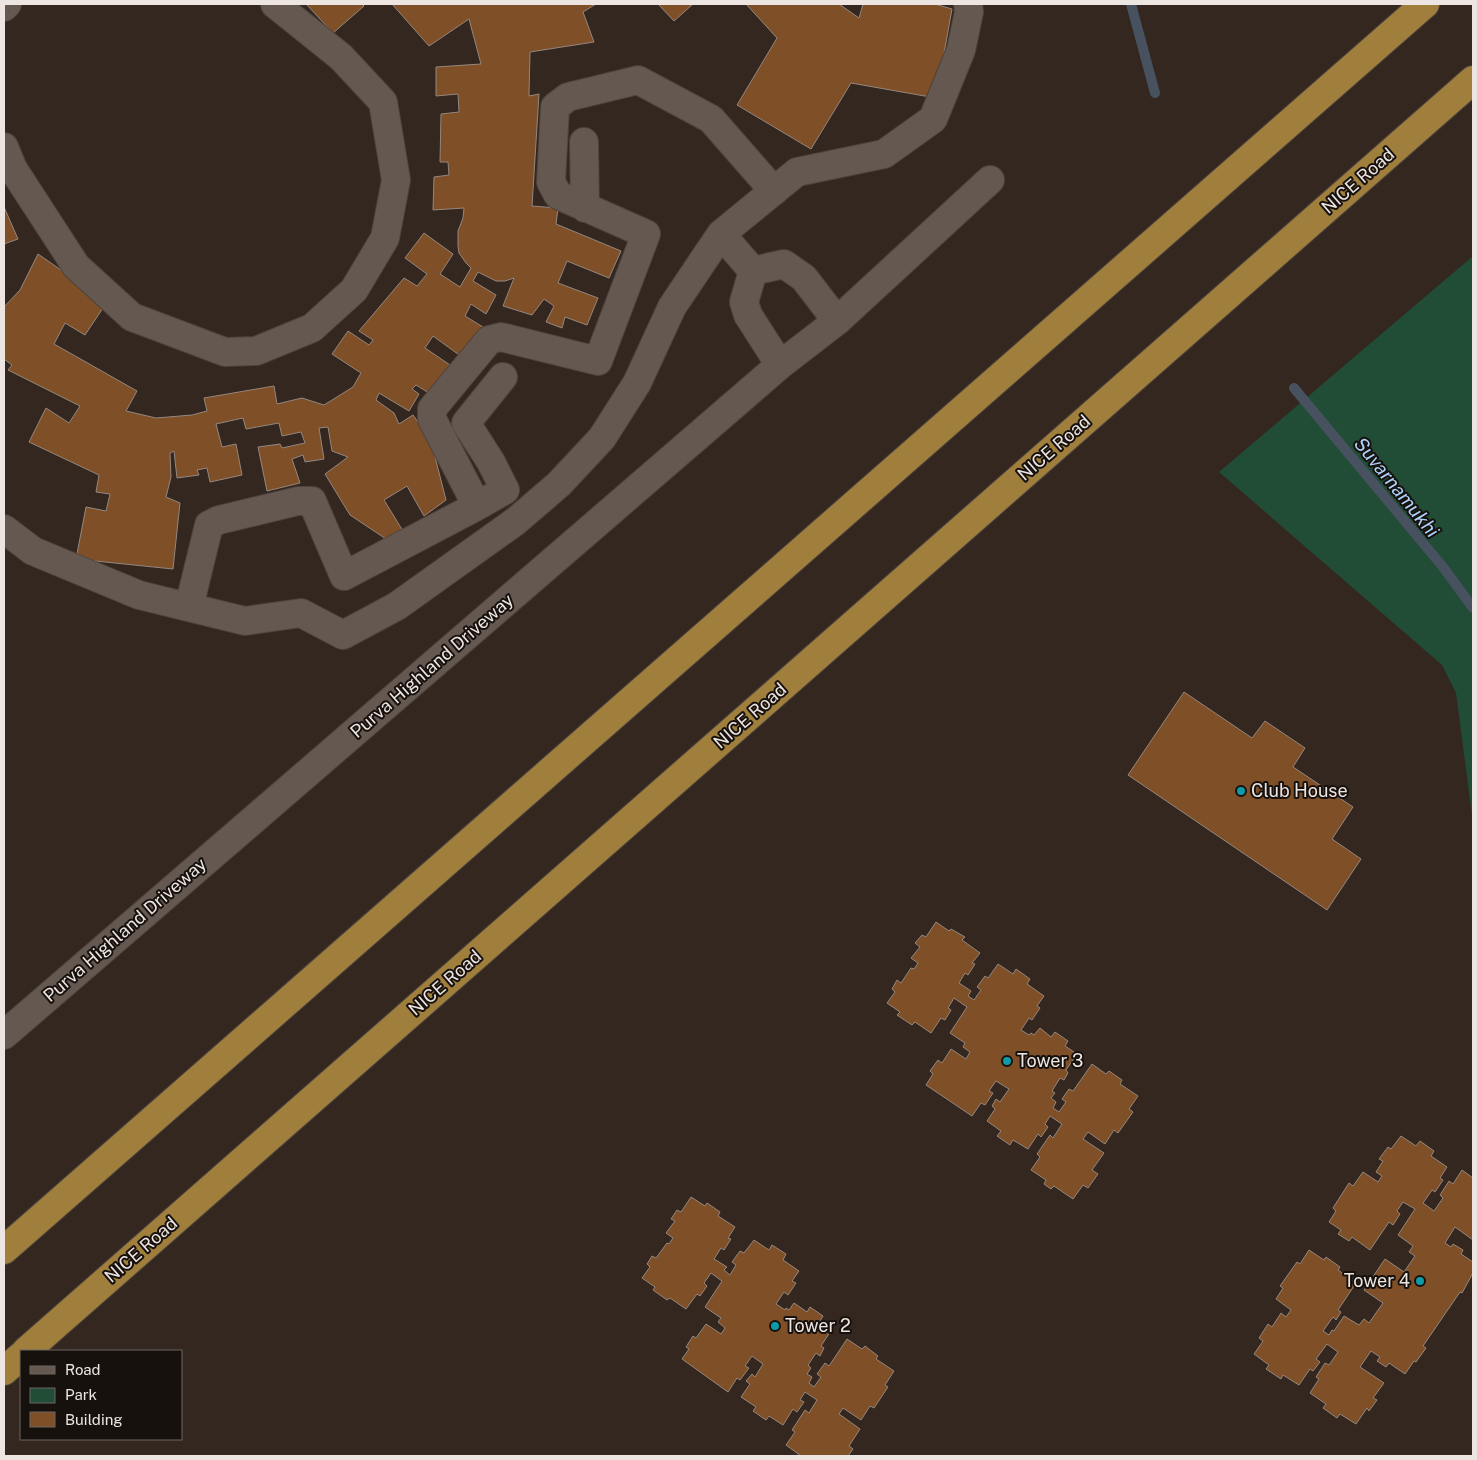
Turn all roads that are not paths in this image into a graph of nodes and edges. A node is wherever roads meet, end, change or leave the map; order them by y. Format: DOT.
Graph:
graph roads {
  1 [pos="7,4"];
  2 [pos="275,4"];
  3 [pos="968,4"];
  4 [pos="1425,4"];
  5 [pos="4,7"];
  6 [pos="1473,80"];
  7 [pos="584,142"];
  8 [pos="4,147"];
  9 [pos="990,180"];
  10 [pos="774,191"];
  11 [pos="585,208"];
  12 [pos="721,234"];
  13 [pos="753,271"];
  14 [pos="837,320"];
  15 [pos="780,366"];
  16 [pos="503,377"];
  17 [pos="477,506"];
  18 [pos="4,529"];
  19 [pos="190,607"];
  20 [pos="4,1035"];
  21 [pos="4,1250"];
  22 [pos="27,1350"];
  23 [pos="20,1357"];
  24 [pos="4,1371"];
  1 -- 5 [label="street"];
  2 -- 8 [label="street"];
  3 -- 10 [label="street"];
  4 -- 21 [label="highway"];
  6 -- 22 [label="highway, NICE Road"];
  7 -- 11 [label="street"];
  9 -- 14 [label="street, Purva Highland Driveway"];
  10 -- 11 [label="street"];
  10 -- 12 [label="street"];
  11 -- 17 [label="street"];
  12 -- 13 [label="street"];
  12 -- 19 [label="street"];
  13 -- 14 [label="street"];
  13 -- 15 [label="street"];
  14 -- 15 [label="street, Purva Highland Driveway"];
  15 -- 20 [label="street, Purva Highland Driveway"];
  16 -- 17 [label="street"];
  17 -- 19 [label="street"];
  18 -- 19 [label="street"];
  23 -- 24 [label="highway"];
}
